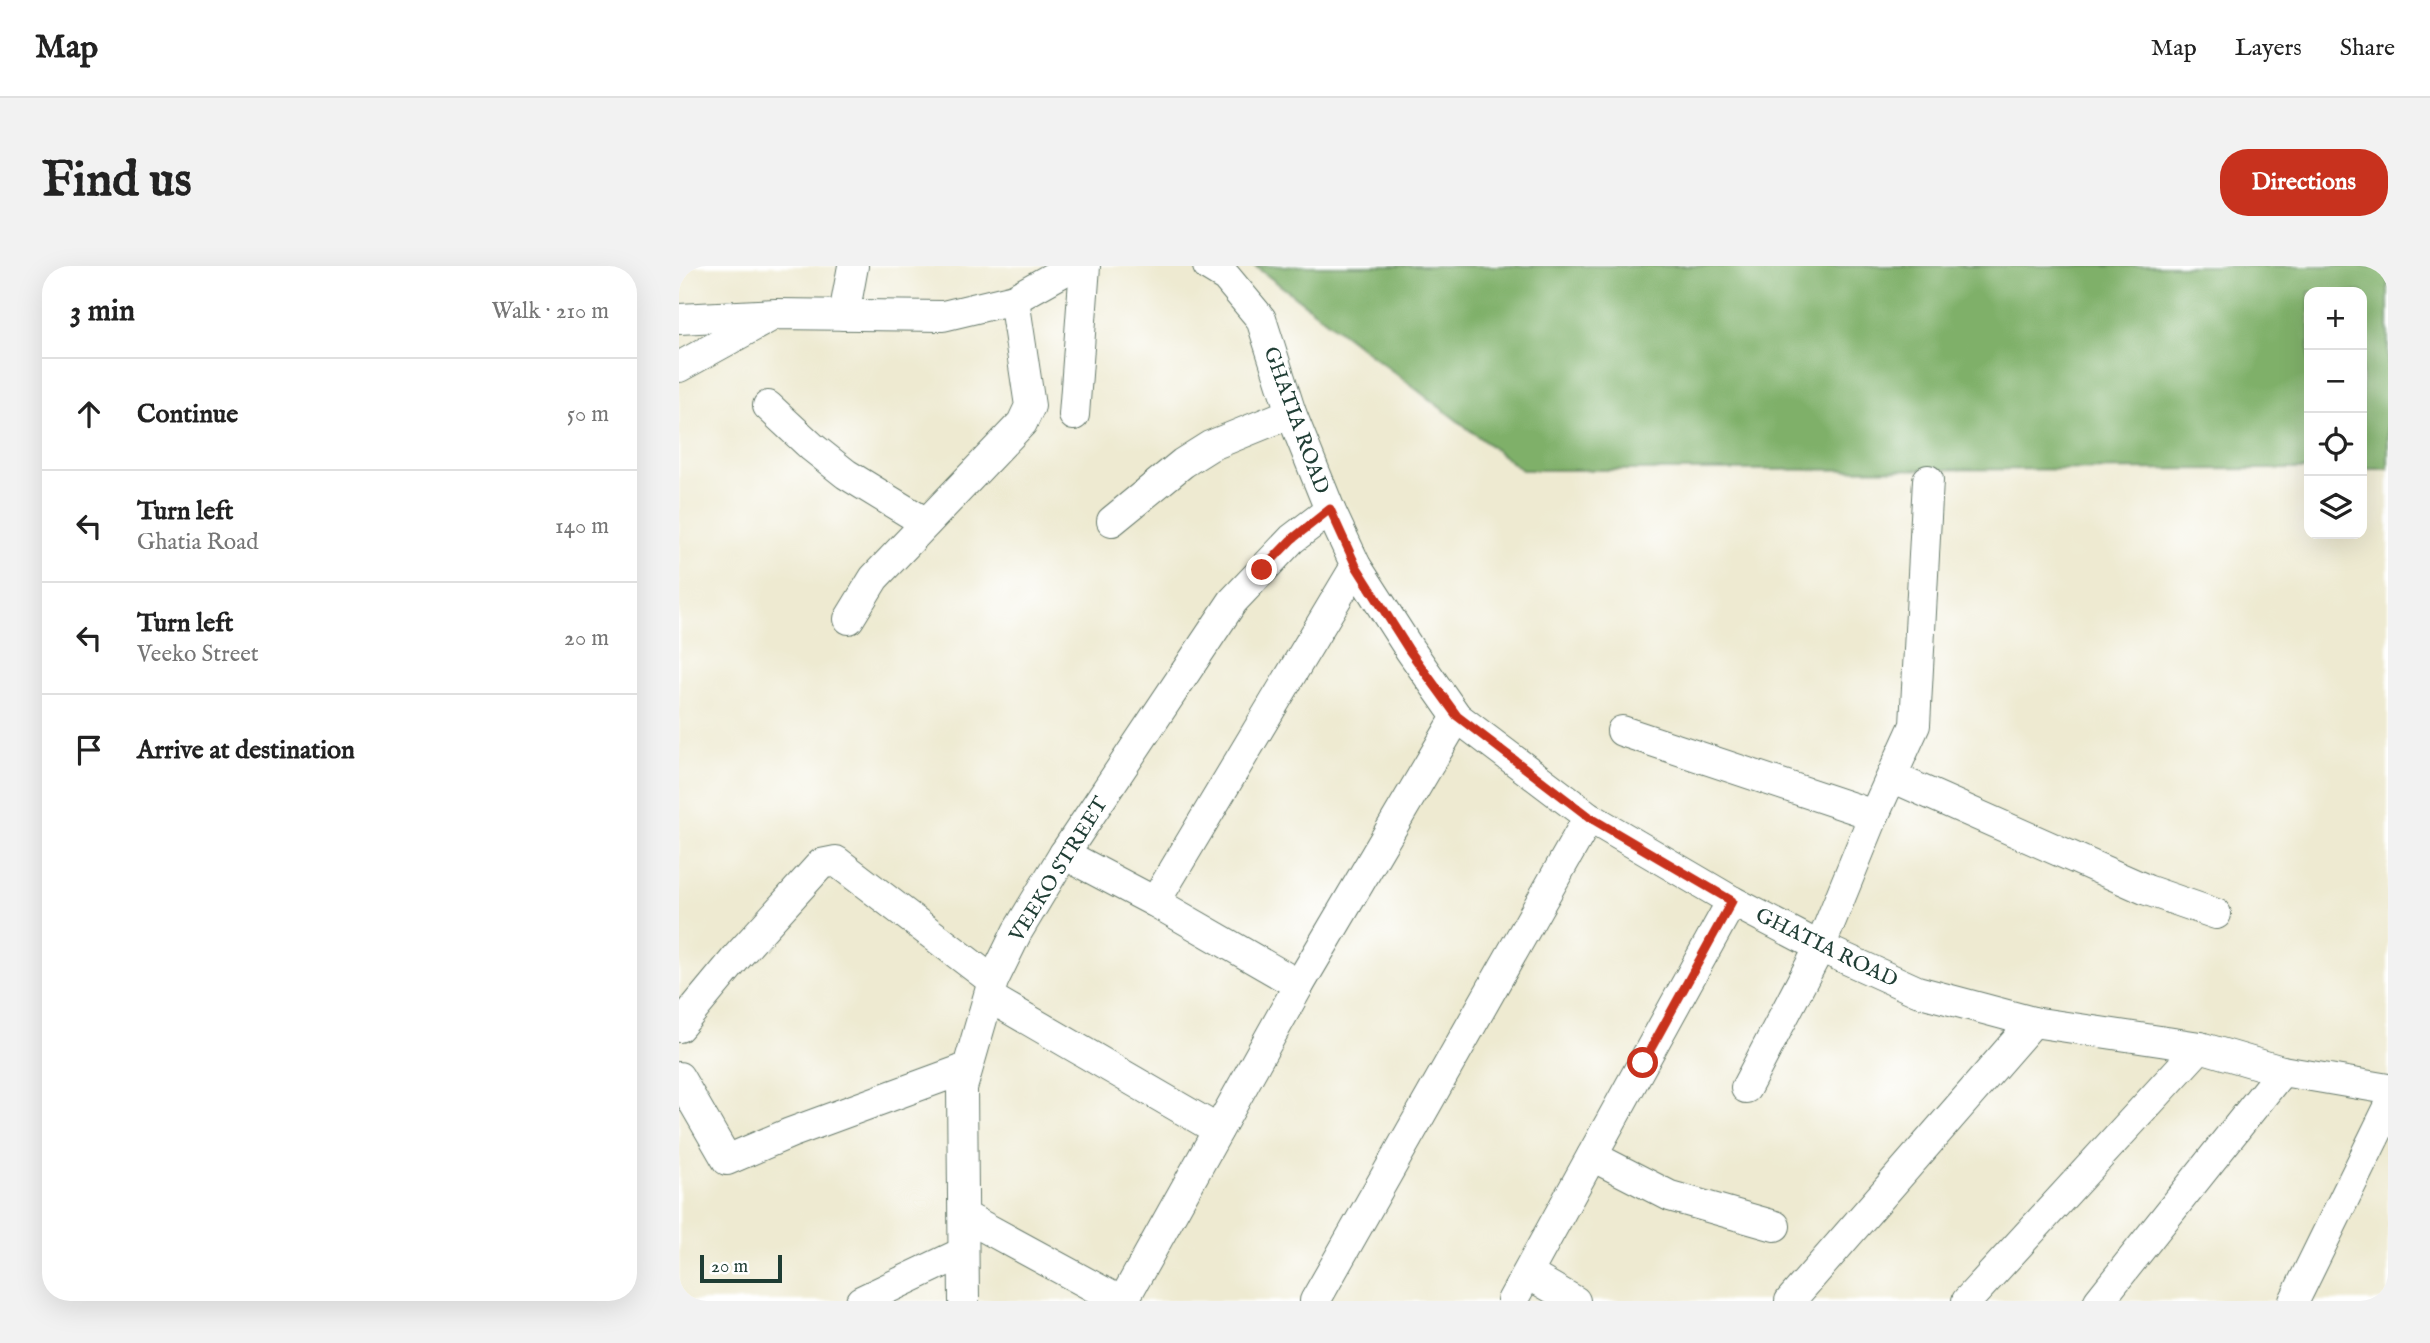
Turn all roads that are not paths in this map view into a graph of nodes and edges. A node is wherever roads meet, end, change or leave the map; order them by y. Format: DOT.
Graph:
graph roads {
  1 [pos="853,266"];
  2 [pos="1073,266"];
  3 [pos="1085,266"];
  4 [pos="1208,266"];
  5 [pos="1014,299"];
  6 [pos="776,314"];
  7 [pos="844,315"];
  8 [pos="679,319"];
  9 [pos="679,367"];
  10 [pos="768,406"];
  11 [pos="1291,413"];
  12 [pos="1074,415"];
  13 [pos="1928,480"];
  14 [pos="1330,509"];
  15 [pos="1112,521"];
  16 [pos="926,523"];
  17 [pos="1356,566"];
  18 [pos="849,619"];
  19 [pos="1457,716"];
  20 [pos="1622,731"];
  21 [pos="1892,777"];
  22 [pos="1874,815"];
  23 [pos="1589,817"];
  24 [pos="1064,854"];
  25 [pos="1732,901"];
  26 [pos="1155,902"];
  27 [pos="2216,914"];
  28 [pos="1820,947"];
  29 [pos="1300,985"];
  30 [pos="991,989"];
  31 [pos="2033,1022"];
  32 [pos="679,1027"];
  33 [pos="2200,1047"];
  34 [pos="967,1068"];
  35 [pos="2282,1072"];
  36 [pos="679,1077"];
  37 [pos="1747,1088"];
  38 [pos="2388,1089"];
  39 [pos="2388,1109"];
  40 [pos="1218,1130"];
  41 [pos="1592,1156"];
  42 [pos="964,1216"];
  43 [pos="1775,1226"];
  44 [pos="962,1253"];
  45 [pos="1528,1273"];
  46 [pos="860,1301"];
  47 [pos="964,1301"];
  48 [pos="1122,1301"];
  49 [pos="1315,1301"];
  50 [pos="1512,1301"];
  51 [pos="1575,1301"];
  52 [pos="1790,1301"];
  53 [pos="1967,1301"];
  54 [pos="2099,1301"];
  55 [pos="2294,1301"];
  1 -- 7 [label="street"];
  2 -- 5 [label="street"];
  3 -- 12 [label="street"];
  4 -- 11 [label="street, GHATIA ROAD"];
  5 -- 7 [label="street"];
  5 -- 16 [label="street"];
  6 -- 7 [label="street"];
  6 -- 8 [label="street"];
  6 -- 9 [label="street"];
  10 -- 16 [label="street"];
  11 -- 14 [label="street, GHATIA ROAD"];
  11 -- 15 [label="street"];
  13 -- 21 [label="street"];
  14 -- 17 [label="street, GHATIA ROAD"];
  14 -- 24 [label="street, VEEKO STREET"];
  16 -- 18 [label="street"];
  17 -- 19 [label="street, GHATIA ROAD"];
  17 -- 26 [label="street"];
  19 -- 23 [label="street, GHATIA ROAD"];
  19 -- 29 [label="street"];
  20 -- 22 [label="street"];
  21 -- 22 [label="street"];
  21 -- 27 [label="street"];
  22 -- 28 [label="street"];
  23 -- 25 [label="street, GHATIA ROAD"];
  23 -- 49 [label="street"];
  24 -- 26 [label="street"];
  24 -- 30 [label="street, VEEKO STREET"];
  25 -- 28 [label="street, GHATIA ROAD"];
  25 -- 41 [label="street"];
  26 -- 29 [label="street"];
  28 -- 31 [label="street, GHATIA ROAD"];
  28 -- 37 [label="street"];
  29 -- 40 [label="street"];
  30 -- 32 [label="street"];
  30 -- 34 [label="street, VEEKO STREET"];
  30 -- 40 [label="street"];
  31 -- 33 [label="street, GHATIA ROAD"];
  31 -- 52 [label="street"];
  33 -- 35 [label="street, GHATIA ROAD"];
  33 -- 53 [label="street"];
  34 -- 36 [label="street"];
  34 -- 42 [label="street, VEEKO STREET"];
  35 -- 38 [label="street, GHATIA ROAD"];
  35 -- 54 [label="street"];
  39 -- 55 [label="street"];
  40 -- 48 [label="street"];
  41 -- 43 [label="street"];
  41 -- 45 [label="street"];
  42 -- 44 [label="street, VEEKO STREET"];
  42 -- 48 [label="street"];
  44 -- 46 [label="street"];
  44 -- 47 [label="street, VEEKO STREET"];
  45 -- 50 [label="street"];
  45 -- 51 [label="street"];
}
